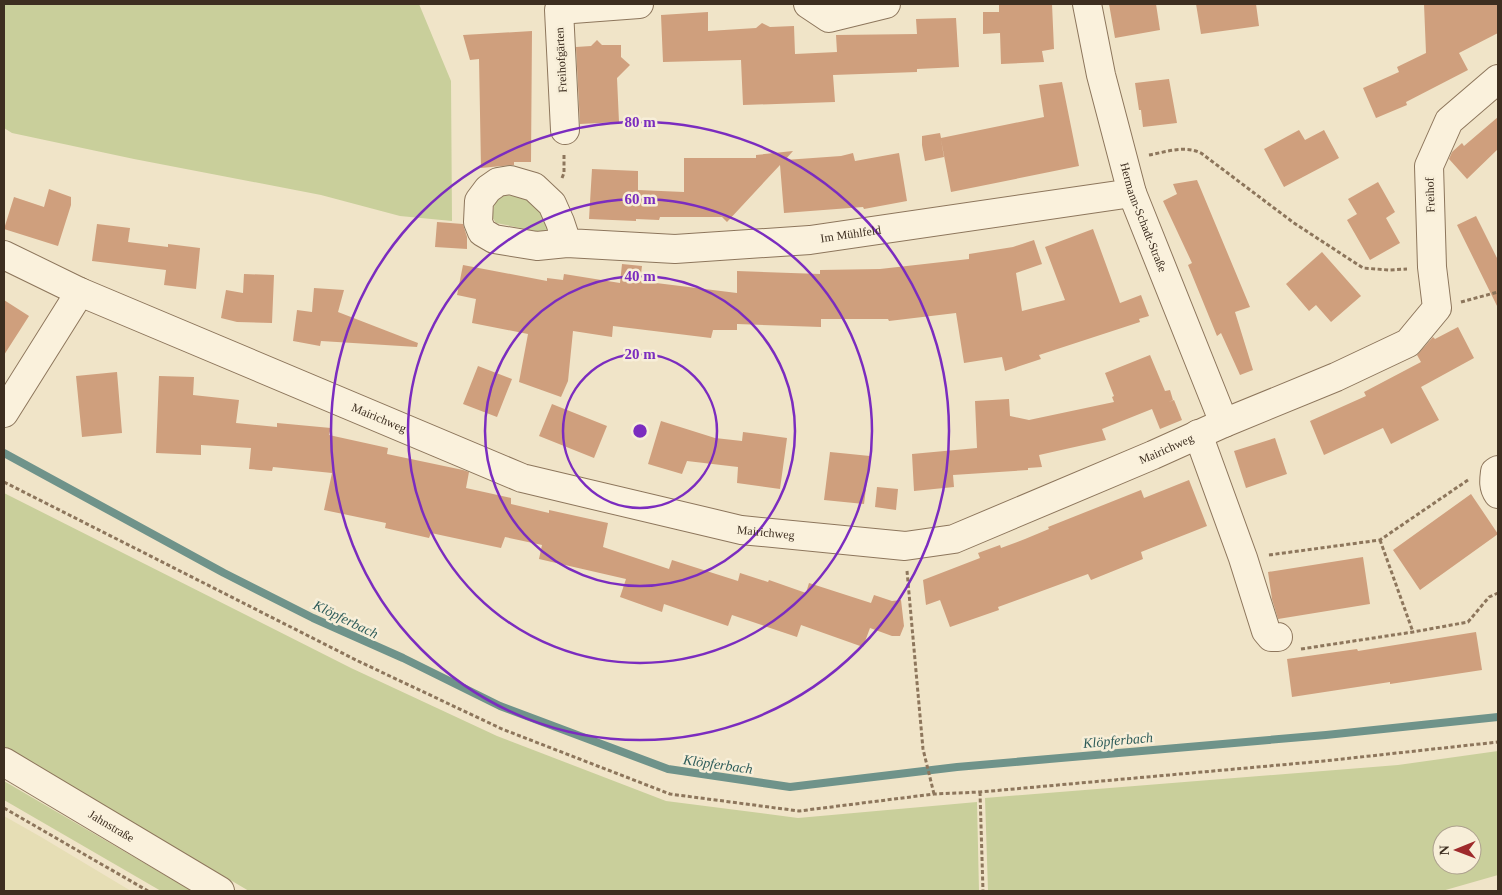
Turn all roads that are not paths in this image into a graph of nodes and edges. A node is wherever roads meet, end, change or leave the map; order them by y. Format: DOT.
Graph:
graph roads {
  1 [pos="639,4"];
  2 [pos="808,4"];
  3 [pos="886,4"];
  4 [pos="1088,4"];
  5 [pos="1498,79"];
  6 [pos="565,130"];
  7 [pos="1132,193"];
  8 [pos="567,243"];
  9 [pos="4,255"];
  10 [pos="80,292"];
  11 [pos="1437,308"];
  12 [pos="4,413"];
  13 [pos="1224,423"];
  14 [pos="1198,434"];
  15 [pos="1498,470"];
  16 [pos="1498,494"];
  17 [pos="1289,643"];
  18 [pos="4,762"];
  19 [pos="220,891"];
  1 -- 6 [label="street, Freihofgärten"];
  2 -- 3 [label="street"];
  4 -- 7 [label="street, Hermann-Schadt-Straße"];
  5 -- 11 [label="street, Freihof"];
  7 -- 8 [label="street, Im Mühlfeld"];
  7 -- 13 [label="street, Hermann-Schadt-Straße"];
  8 -- 8 [label="street, Im Mühlfeld"];
  9 -- 10 [label="street, Mairichweg"];
  10 -- 12 [label="street"];
  10 -- 14 [label="street, Mairichweg"];
  11 -- 13 [label="street, Mairichweg"];
  13 -- 14 [label="street, Mairichweg"];
  14 -- 17 [label="street"];
  15 -- 16 [label="street"];
  18 -- 19 [label="street, Jahnstraße"];
}
